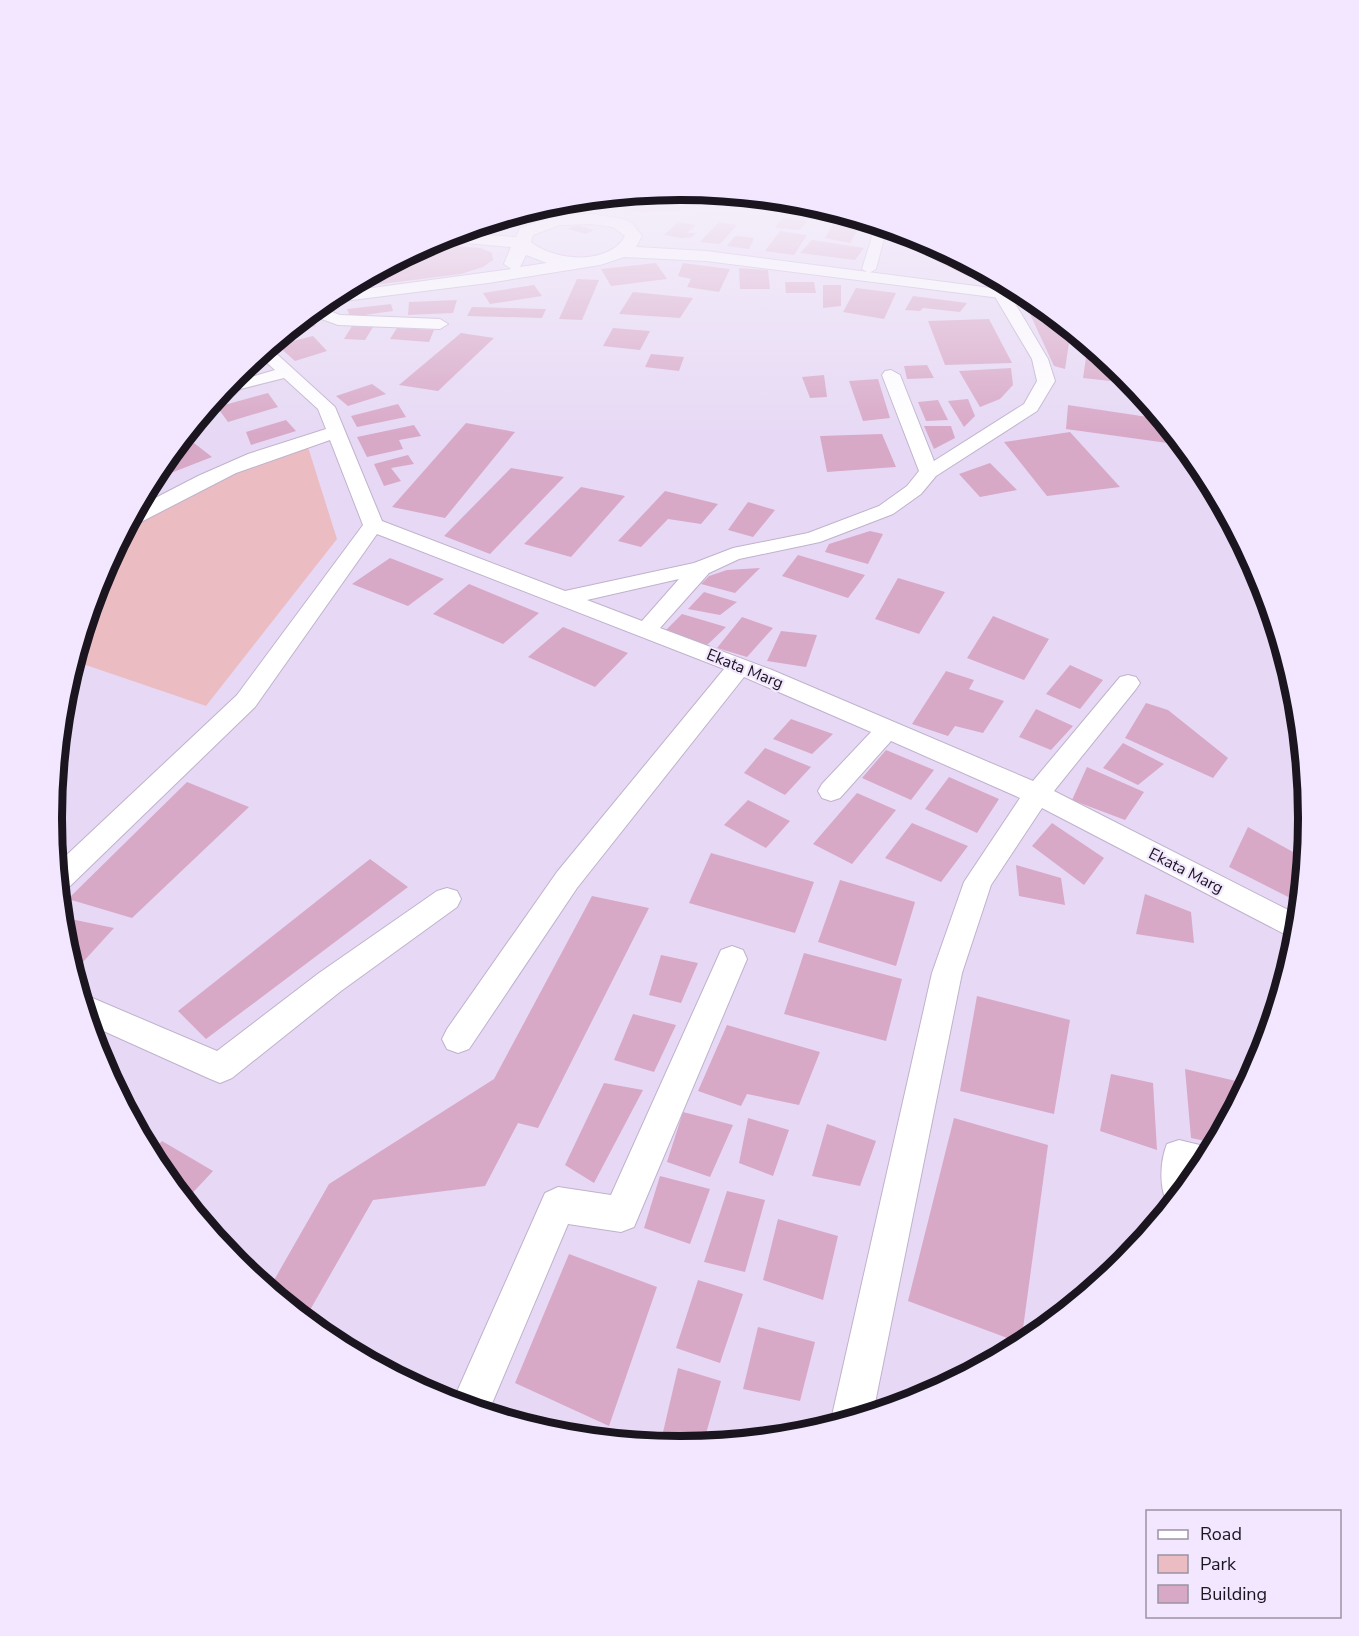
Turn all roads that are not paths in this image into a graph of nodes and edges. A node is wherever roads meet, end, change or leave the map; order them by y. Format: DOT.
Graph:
graph roads {
  1 [pos="456,282"];
  2 [pos="928,282"];
  3 [pos="951,282"];
  4 [pos="1000,290"];
  5 [pos="1001,291"];
  6 [pos="348,297"];
  7 [pos="1013,298"];
  8 [pos="323,314"];
  9 [pos="440,324"];
  10 [pos="270,355"];
  11 [pos="287,372"];
  12 [pos="891,375"];
  13 [pos="238,386"];
  14 [pos="336,432"];
  15 [pos="929,472"];
  16 [pos="142,513"];
  17 [pos="372,525"];
  18 [pos="701,568"];
  19 [pos="561,599"];
  20 [pos="645,631"];
  21 [pos="739,667"];
  22 [pos="1128,683"];
  23 [pos="887,730"];
  24 [pos="831,791"];
  25 [pos="1037,794"];
  26 [pos="64,873"];
  27 [pos="447,899"];
  28 [pos="1288,924"];
  29 [pos="732,958"];
  30 [pos="92,1011"];
  31 [pos="458,1039"];
  32 [pos="1194,1159"];
  33 [pos="1180,1179"];
  34 [pos="473,1400"];
  35 [pos="853,1411"];
  1 -- 6 [label="main road"];
  2 -- 5 [label="main road"];
  3 -- 4 [label="main road"];
  7 -- 15 [label="street"];
  8 -- 9 [label="street"];
  10 -- 11 [label="street"];
  11 -- 13 [label="street"];
  11 -- 14 [label="street"];
  12 -- 15 [label="street"];
  14 -- 16 [label="street"];
  14 -- 17 [label="street"];
  15 -- 18 [label="street"];
  17 -- 19 [label="street, Ekata Marg"];
  17 -- 26 [label="street"];
  18 -- 19 [label="street"];
  18 -- 20 [label="street"];
  19 -- 20 [label="street, Ekata Marg"];
  20 -- 21 [label="street, Ekata Marg"];
  21 -- 23 [label="street, Ekata Marg"];
  21 -- 31 [label="street"];
  22 -- 25 [label="street"];
  23 -- 24 [label="street"];
  23 -- 25 [label="street, Ekata Marg"];
  25 -- 28 [label="street, Ekata Marg"];
  25 -- 35 [label="street"];
  27 -- 30 [label="street"];
  29 -- 34 [label="street"];
  32 -- 33 [label="street"];
}
